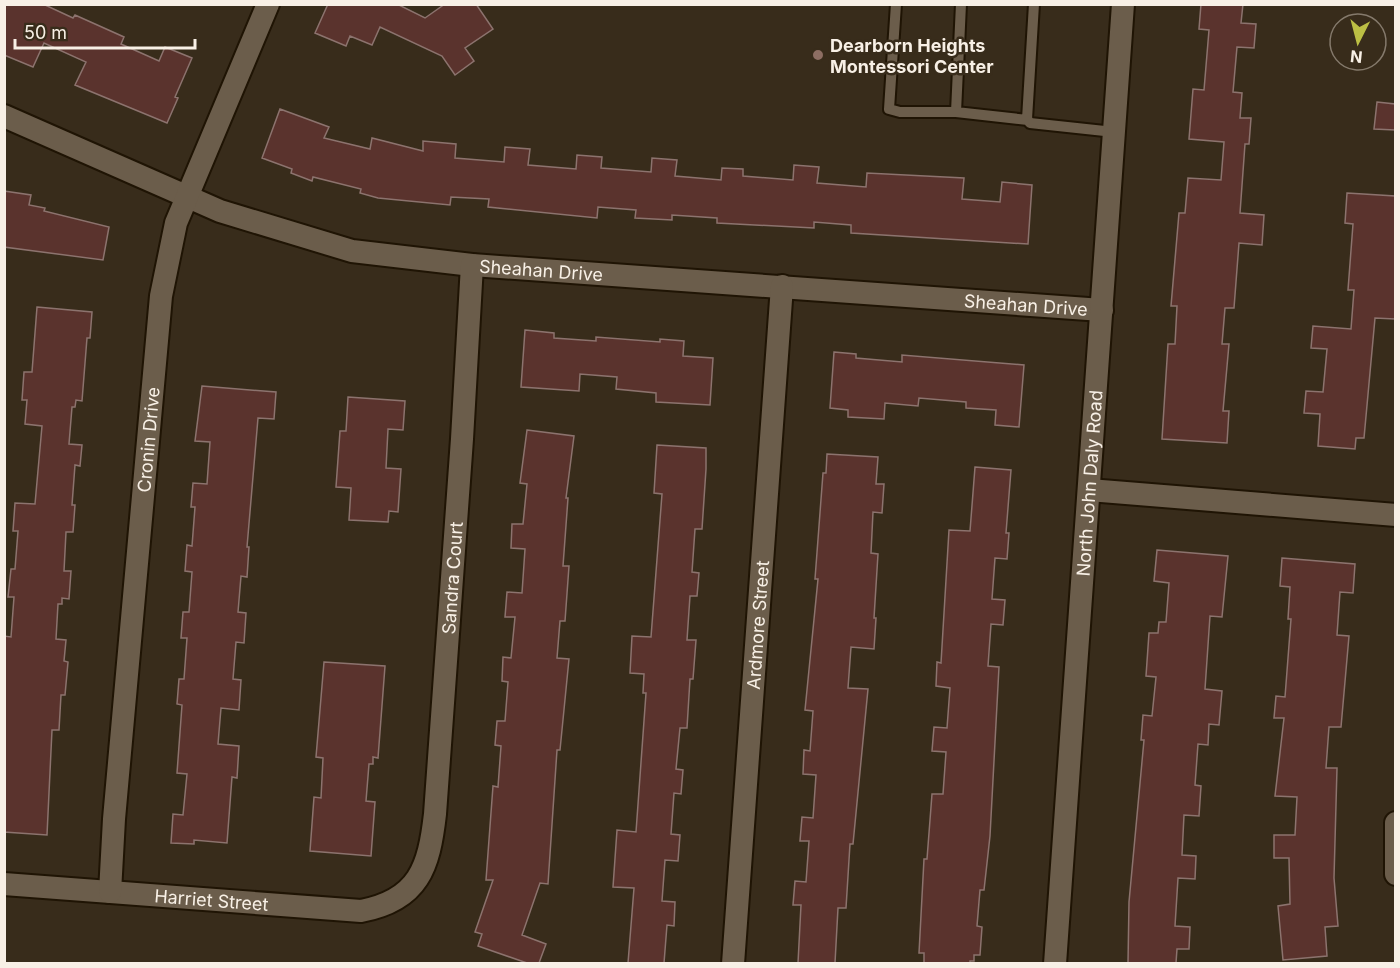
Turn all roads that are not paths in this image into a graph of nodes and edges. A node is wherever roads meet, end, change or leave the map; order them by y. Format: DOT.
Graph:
graph roads {
  1 [pos="267,4"];
  2 [pos="896,4"];
  3 [pos="961,4"];
  4 [pos="1034,4"];
  5 [pos="1124,4"];
  6 [pos="956,112"];
  7 [pos="4,116"];
  8 [pos="1028,120"];
  9 [pos="1114,132"];
  10 [pos="186,197"];
  11 [pos="472,265"];
  12 [pos="782,286"];
  13 [pos="1102,310"];
  14 [pos="1089,490"];
  15 [pos="1395,515"];
  16 [pos="1395,823"];
  17 [pos="1395,874"];
  18 [pos="4,884"];
  19 [pos="412,887"];
  20 [pos="110,892"];
  21 [pos="733,963"];
  22 [pos="1055,963"];
  1 -- 10 [label="street, Cronin Drive"];
  2 -- 6 [label="lane"];
  3 -- 6 [label="lane"];
  4 -- 8 [label="lane"];
  5 -- 9 [label="street, North John Daly Road"];
  6 -- 8 [label="lane"];
  7 -- 10 [label="street, Sheahan Drive"];
  8 -- 9 [label="lane"];
  9 -- 13 [label="street, North John Daly Road"];
  10 -- 11 [label="street, Sheahan Drive"];
  10 -- 20 [label="street, Cronin Drive"];
  11 -- 12 [label="street, Sheahan Drive"];
  11 -- 19 [label="street, Sandra Court"];
  12 -- 13 [label="street, Sheahan Drive"];
  12 -- 21 [label="street, Ardmore Street"];
  13 -- 14 [label="street, North John Daly Road"];
  14 -- 15 [label="street"];
  14 -- 22 [label="street, North John Daly Road"];
  16 -- 17 [label="street"];
  18 -- 20 [label="street, Harriet Street"];
  19 -- 20 [label="street, Harriet Street"];
}
